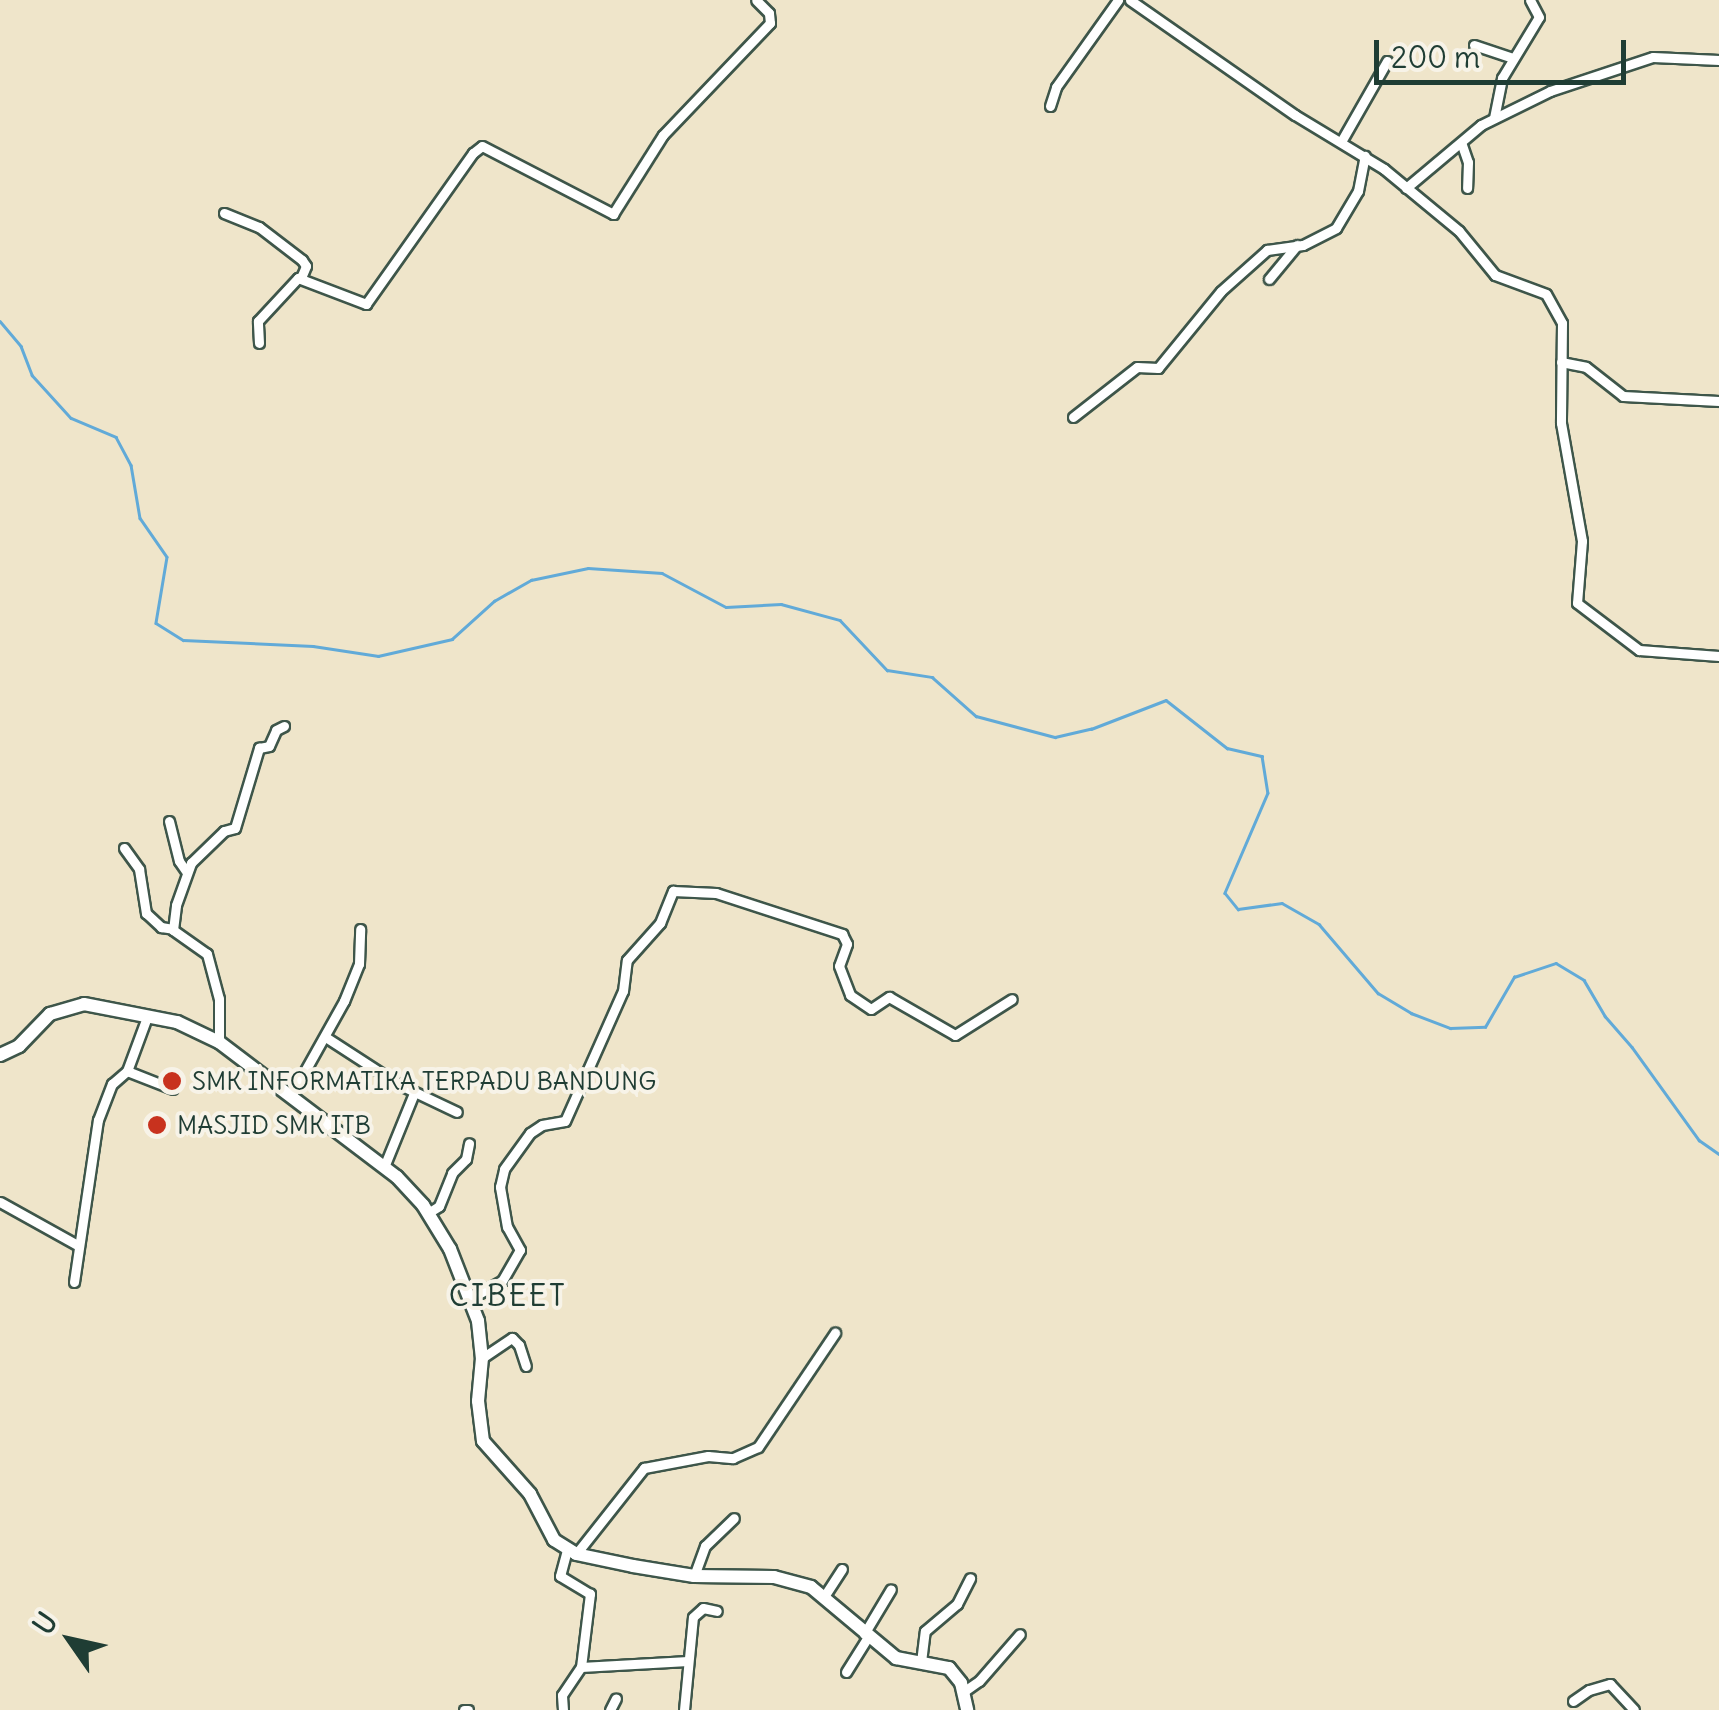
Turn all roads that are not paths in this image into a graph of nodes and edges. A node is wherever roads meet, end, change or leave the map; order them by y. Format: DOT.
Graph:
graph roads {
  1 [pos="756,0"];
  2 [pos="1118,0"];
  3 [pos="1130,0"];
  4 [pos="1530,0"];
  5 [pos="1474,44"];
  6 [pos="1512,58"];
  7 [pos="1719,60"];
  8 [pos="1387,61"];
  9 [pos="1050,106"];
  10 [pos="1494,118"];
  11 [pos="1342,140"];
  12 [pos="1462,145"];
  13 [pos="1365,156"];
  14 [pos="1406,188"];
  15 [pos="1467,188"];
  16 [pos="224,213"];
  17 [pos="1297,245"];
  18 [pos="302,278"];
  19 [pos="1270,279"];
  20 [pos="259,344"];
  21 [pos="1562,362"];
  22 [pos="1719,401"];
  23 [pos="1073,417"];
  24 [pos="1719,656"];
  25 [pos="284,726"];
  26 [pos="168,820"];
  27 [pos="124,848"];
  28 [pos="186,871"];
  29 [pos="173,929"];
  30 [pos="360,930"];
  31 [pos="1012,999"];
  32 [pos="146,1017"];
  33 [pos="328,1038"];
  34 [pos="218,1042"];
  35 [pos="0,1055"];
  36 [pos="126,1071"];
  37 [pos="173,1089"];
  38 [pos="414,1093"];
  39 [pos="292,1094"];
  40 [pos="458,1112"];
  41 [pos="469,1142"];
  42 [pos="384,1166"];
  43 [pos="0,1202"];
  44 [pos="428,1212"];
  45 [pos="79,1246"];
  46 [pos="74,1282"];
  47 [pos="471,1298"];
  48 [pos="834,1333"];
  49 [pos="482,1358"];
  50 [pos="526,1366"];
  51 [pos="734,1518"];
  52 [pos="572,1552"];
  53 [pos="842,1569"];
  54 [pos="694,1576"];
  55 [pos="970,1578"];
  56 [pos="891,1589"];
  57 [pos="825,1595"];
  58 [pos="717,1611"];
  59 [pos="1020,1634"];
  60 [pos="865,1636"];
  61 [pos="688,1661"];
  62 [pos="921,1662"];
  63 [pos="581,1667"];
  64 [pos="846,1672"];
  65 [pos="963,1692"];
  66 [pos="616,1698"];
  67 [pos="1573,1702"];
  68 [pos="563,1710"];
  69 [pos="610,1710"];
  70 [pos="684,1710"];
  71 [pos="968,1710"];
  72 [pos="1634,1710"];
  1 -- 18 [label="street"];
  2 -- 9 [label="street"];
  3 -- 11 [label="street"];
  4 -- 6 [label="street"];
  5 -- 6 [label="street"];
  6 -- 10 [label="street"];
  7 -- 10 [label="street"];
  8 -- 11 [label="street"];
  10 -- 12 [label="street"];
  11 -- 13 [label="street"];
  12 -- 14 [label="street"];
  12 -- 15 [label="street"];
  13 -- 14 [label="street"];
  13 -- 17 [label="street"];
  14 -- 21 [label="street"];
  16 -- 18 [label="street"];
  17 -- 19 [label="street"];
  17 -- 23 [label="street"];
  18 -- 20 [label="street"];
  21 -- 22 [label="street"];
  21 -- 24 [label="street"];
  25 -- 28 [label="street"];
  26 -- 28 [label="street"];
  27 -- 29 [label="street"];
  28 -- 29 [label="street"];
  29 -- 34 [label="street"];
  30 -- 33 [label="street"];
  31 -- 47 [label="street"];
  32 -- 34 [label="main road"];
  32 -- 35 [label="main road"];
  32 -- 36 [label="street"];
  33 -- 38 [label="street"];
  33 -- 39 [label="street"];
  34 -- 39 [label="main road"];
  36 -- 37 [label="street"];
  36 -- 45 [label="street"];
  38 -- 40 [label="street"];
  38 -- 42 [label="street"];
  39 -- 42 [label="main road"];
  41 -- 44 [label="street"];
  42 -- 44 [label="main road"];
  43 -- 45 [label="street"];
  44 -- 47 [label="main road"];
  45 -- 46 [label="street"];
  47 -- 49 [label="main road"];
  48 -- 52 [label="street"];
  49 -- 50 [label="street"];
  49 -- 52 [label="main road"];
  51 -- 54 [label="street"];
  52 -- 54 [label="main road"];
  52 -- 63 [label="street"];
  53 -- 57 [label="street"];
  54 -- 57 [label="main road"];
  55 -- 62 [label="street"];
  56 -- 60 [label="street"];
  57 -- 60 [label="main road"];
  58 -- 61 [label="street"];
  59 -- 65 [label="street"];
  60 -- 62 [label="main road"];
  60 -- 64 [label="street"];
  61 -- 63 [label="street"];
  61 -- 70 [label="street"];
  62 -- 65 [label="main road"];
  63 -- 68 [label="street"];
  65 -- 71 [label="main road"];
  66 -- 69 [label="street"];
  67 -- 72 [label="street"];
}
